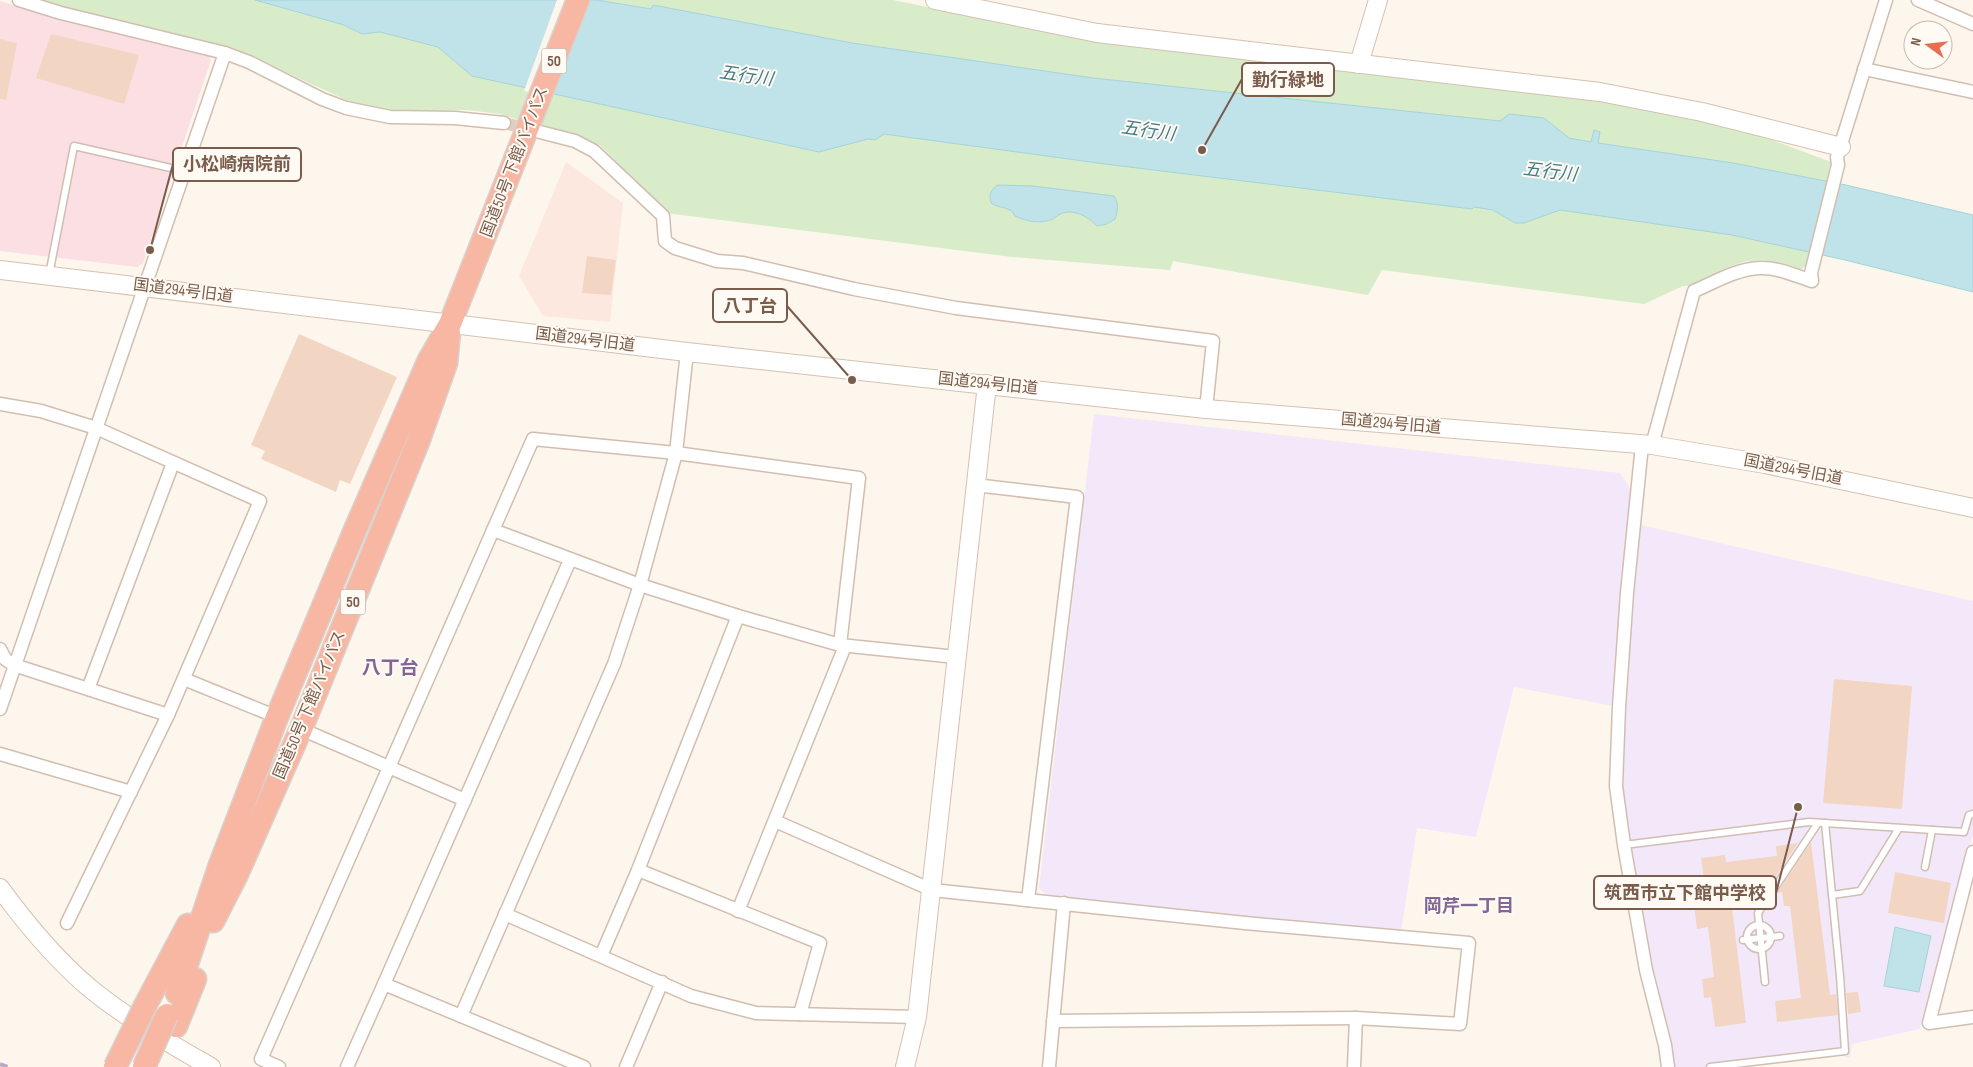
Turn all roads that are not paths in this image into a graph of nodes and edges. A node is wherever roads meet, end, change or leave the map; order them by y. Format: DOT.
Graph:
graph roads {
  1 [pos="19,0"];
  2 [pos="578,0"];
  3 [pos="935,0"];
  4 [pos="1378,0"];
  5 [pos="1886,0"];
  6 [pos="1918,0"];
  7 [pos="1973,24"];
  8 [pos="225,53"];
  9 [pos="1359,64"];
  10 [pos="1864,69"];
  11 [pos="1973,92"];
  12 [pos="504,123"];
  13 [pos="535,127"];
  14 [pos="1839,156"];
  15 [pos="184,171"];
  16 [pos="0,270"];
  17 [pos="49,276"];
  18 [pos="144,286"];
  19 [pos="450,324"];
  20 [pos="687,352"];
  21 [pos="987,384"];
  22 [pos="0,404"];
  23 [pos="1206,409"];
  24 [pos="96,428"];
  25 [pos="1647,445"];
  26 [pos="676,453"];
  27 [pos="173,463"];
  28 [pos="975,485"];
  29 [pos="1973,508"];
  30 [pos="493,530"];
  31 [pos="570,560"];
  32 [pos="640,585"];
  33 [pos="738,616"];
  34 [pos="843,645"];
  35 [pos="0,649"];
  36 [pos="956,657"];
  37 [pos="14,665"];
  38 [pos="184,679"];
  39 [pos="88,689"];
  40 [pos="0,709"];
  41 [pos="168,716"];
  42 [pos="276,717"];
  43 [pos="301,729"];
  44 [pos="0,754"];
  45 [pos="389,768"];
  46 [pos="131,792"];
  47 [pos="465,800"];
  48 [pos="1973,814"];
  49 [pos="776,821"];
  50 [pos="1821,823"];
  51 [pos="1899,828"];
  52 [pos="1932,830"];
  53 [pos="1624,845"];
  54 [pos="1973,852"];
  55 [pos="1925,868"];
  56 [pos="229,869"];
  57 [pos="638,870"];
  58 [pos="0,888"];
  59 [pos="932,890"];
  60 [pos="1832,895"];
  61 [pos="1028,900"];
  62 [pos="1064,903"];
  63 [pos="738,911"];
  64 [pos="505,914"];
  65 [pos="67,923"];
  66 [pos="1759,926"];
  67 [pos="1780,936"];
  68 [pos="1771,937"];
  69 [pos="1761,938"];
  70 [pos="1745,939"];
  71 [pos="1762,949"];
  72 [pos="601,956"];
  73 [pos="662,982"];
  74 [pos="1765,982"];
  75 [pos="384,984"];
  76 [pos="800,1014"];
  77 [pos="461,1016"];
  78 [pos="917,1017"];
  79 [pos="1973,1017"];
  80 [pos="1356,1018"];
  81 [pos="171,1021"];
  82 [pos="1053,1021"];
  83 [pos="115,1067"];
  84 [pos="144,1067"];
  85 [pos="160,1067"];
  86 [pos="210,1067"];
  87 [pos="279,1067"];
  88 [pos="347,1067"];
  89 [pos="584,1067"];
  90 [pos="626,1067"];
  91 [pos="905,1067"];
  92 [pos="1049,1067"];
  93 [pos="1354,1067"];
  94 [pos="1668,1067"];
  95 [pos="1710,1067"];
  1 -- 8 [label="street"];
  2 -- 13 [label="highway, 国道50号 下館バイパス / 50"];
  3 -- 9 [label="street"];
  4 -- 9 [label="street"];
  5 -- 10 [label="street"];
  6 -- 7 [label="street"];
  8 -- 12 [label="street"];
  8 -- 15 [label="street"];
  9 -- 14 [label="street"];
  10 -- 11 [label="street"];
  10 -- 14 [label="street"];
  13 -- 19 [label="highway, 国道50号 下館バイパス / 50"];
  13 -- 23 [label="street"];
  14 -- 25 [label="street"];
  15 -- 17 [label="lane"];
  15 -- 18 [label="street"];
  16 -- 17 [label="street, 国道294号旧道"];
  17 -- 18 [label="street, 国道294号旧道"];
  18 -- 19 [label="street, 国道294号旧道"];
  18 -- 24 [label="street"];
  19 -- 20 [label="street, 国道294号旧道"];
  19 -- 42 [label="highway, 国道50号 下館バイパス / 50"];
  19 -- 43 [label="highway, 国道50号 下館バイパス / 50"];
  20 -- 21 [label="street, 国道294号旧道"];
  20 -- 26 [label="street"];
  21 -- 23 [label="street, 国道294号旧道"];
  21 -- 28 [label="street"];
  22 -- 24 [label="street"];
  23 -- 25 [label="street, 国道294号旧道"];
  24 -- 27 [label="street"];
  24 -- 37 [label="street"];
  25 -- 29 [label="street, 国道294号旧道"];
  25 -- 53 [label="street"];
  26 -- 30 [label="street"];
  26 -- 32 [label="street"];
  26 -- 34 [label="street"];
  27 -- 38 [label="street"];
  27 -- 39 [label="street"];
  28 -- 36 [label="street"];
  28 -- 61 [label="street"];
  30 -- 31 [label="street"];
  30 -- 45 [label="street"];
  31 -- 32 [label="street"];
  31 -- 47 [label="street"];
  32 -- 33 [label="street"];
  32 -- 64 [label="street"];
  33 -- 34 [label="street"];
  33 -- 57 [label="street"];
  34 -- 36 [label="street"];
  34 -- 49 [label="street"];
  35 -- 37 [label="street"];
  36 -- 59 [label="street"];
  37 -- 39 [label="street"];
  37 -- 40 [label="street"];
  38 -- 41 [label="street"];
  38 -- 42 [label="street"];
  39 -- 41 [label="street"];
  41 -- 46 [label="street"];
  42 -- 56 [label="highway, 国道50号 下館バイパス / 50"];
  43 -- 45 [label="street"];
  43 -- 56 [label="highway, 国道50号 下館バイパス / 50"];
  44 -- 46 [label="street"];
  45 -- 47 [label="street"];
  45 -- 87 [label="street"];
  46 -- 65 [label="street"];
  47 -- 75 [label="street"];
  48 -- 52 [label="lane"];
  49 -- 59 [label="street"];
  49 -- 63 [label="street"];
  50 -- 51 [label="lane"];
  50 -- 53 [label="lane"];
  50 -- 60 [label="lane"];
  50 -- 66 [label="lane"];
  51 -- 52 [label="lane"];
  51 -- 60 [label="lane"];
  52 -- 55 [label="lane"];
  53 -- 94 [label="street"];
  54 -- 79 [label="street"];
  56 -- 81 [label="highway"];
  56 -- 81 [label="highway, 国道50号 下館バイパス / 50"];
  56 -- 83 [label="highway, bridge"];
  57 -- 63 [label="street"];
  57 -- 72 [label="street"];
  58 -- 86 [label="street"];
  59 -- 61 [label="street"];
  59 -- 78 [label="street"];
  60 -- 95 [label="lane"];
  61 -- 62 [label="street"];
  62 -- 80 [label="street"];
  62 -- 82 [label="street"];
  63 -- 76 [label="street"];
  64 -- 72 [label="street"];
  64 -- 77 [label="street"];
  66 -- 68 [label="lane"];
  66 -- 69 [label="lane"];
  66 -- 70 [label="lane"];
  67 -- 68 [label="lane"];
  68 -- 69 [label="lane"];
  68 -- 71 [label="lane"];
  69 -- 70 [label="lane"];
  69 -- 71 [label="lane"];
  70 -- 71 [label="lane"];
  71 -- 74 [label="lane"];
  72 -- 73 [label="street"];
  73 -- 76 [label="street"];
  73 -- 90 [label="street"];
  75 -- 77 [label="street"];
  75 -- 88 [label="street"];
  76 -- 78 [label="street"];
  77 -- 89 [label="street"];
  78 -- 91 [label="street"];
  80 -- 82 [label="street"];
  80 -- 93 [label="street"];
  81 -- 84 [label="highway, 国道50号 下館バイパス / 50, bridge"];
  81 -- 85 [label="highway"];
  82 -- 92 [label="street"];
}
